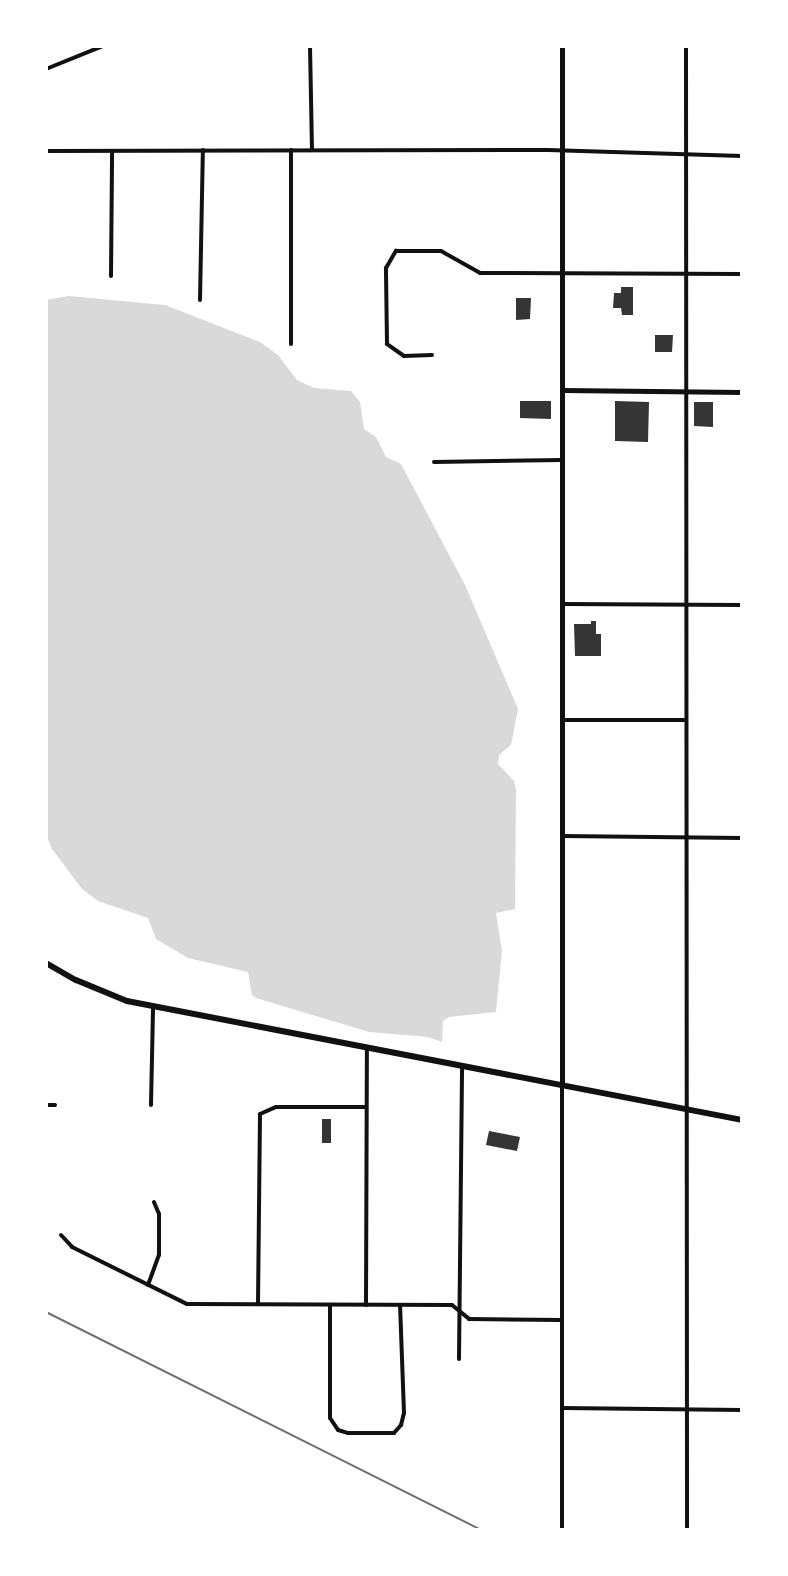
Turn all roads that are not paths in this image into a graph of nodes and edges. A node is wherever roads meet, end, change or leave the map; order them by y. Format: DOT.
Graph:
graph roads {
  1 [pos="103,46"];
  2 [pos="310,46"];
  3 [pos="562,46"];
  4 [pos="686,46"];
  5 [pos="46,69"];
  6 [pos="203,150"];
  7 [pos="291,150"];
  8 [pos="312,150"];
  9 [pos="46,151"];
  10 [pos="112,151"];
  11 [pos="562,152"];
  12 [pos="686,155"];
  13 [pos="742,156"];
  14 [pos="686,273"];
  15 [pos="562,274"];
  16 [pos="742,274"];
  17 [pos="111,276"];
  18 [pos="200,300"];
  19 [pos="291,344"];
  20 [pos="432,355"];
  21 [pos="562,390"];
  22 [pos="684,392"];
  23 [pos="742,392"];
  24 [pos="562,460"];
  25 [pos="434,462"];
  26 [pos="562,604"];
  27 [pos="685,604"];
  28 [pos="742,605"];
  29 [pos="562,720"];
  30 [pos="686,720"];
  31 [pos="562,836"];
  32 [pos="686,837"];
  33 [pos="742,838"];
  34 [pos="46,963"];
  35 [pos="153,1006"];
  36 [pos="367,1048"];
  37 [pos="462,1066"];
  38 [pos="562,1085"];
  39 [pos="46,1105"];
  40 [pos="55,1105"];
  41 [pos="151,1105"];
  42 [pos="365,1107"];
  43 [pos="686,1109"];
  44 [pos="742,1120"];
  45 [pos="154,1202"];
  46 [pos="61,1235"];
  47 [pos="148,1285"];
  48 [pos="258,1305"];
  49 [pos="330,1305"];
  50 [pos="366,1305"];
  51 [pos="400,1305"];
  52 [pos="460,1312"];
  53 [pos="562,1320"];
  54 [pos="459,1359"];
  55 [pos="562,1408"];
  56 [pos="686,1410"];
  57 [pos="742,1410"];
  58 [pos="562,1530"];
  59 [pos="687,1530"];
  1 -- 5 [label="street"];
  2 -- 8 [label="street"];
  3 -- 11 [label="street"];
  4 -- 12 [label="street"];
  6 -- 7 [label="street"];
  6 -- 10 [label="street"];
  6 -- 18 [label="street"];
  7 -- 8 [label="street"];
  7 -- 19 [label="street"];
  8 -- 11 [label="street"];
  9 -- 10 [label="street"];
  10 -- 17 [label="street"];
  11 -- 12 [label="street"];
  11 -- 15 [label="street"];
  12 -- 13 [label="street"];
  12 -- 14 [label="street"];
  14 -- 15 [label="street"];
  14 -- 16 [label="street"];
  14 -- 22 [label="street"];
  15 -- 20 [label="street"];
  15 -- 21 [label="street"];
  21 -- 22 [label="street"];
  21 -- 24 [label="street"];
  22 -- 23 [label="street"];
  22 -- 27 [label="street"];
  24 -- 25 [label="street"];
  24 -- 26 [label="street"];
  26 -- 27 [label="street"];
  26 -- 29 [label="street"];
  27 -- 28 [label="street"];
  27 -- 30 [label="street"];
  29 -- 30 [label="street"];
  29 -- 31 [label="street"];
  30 -- 32 [label="street"];
  31 -- 32 [label="street"];
  31 -- 38 [label="street"];
  32 -- 33 [label="street"];
  32 -- 43 [label="street"];
  34 -- 35 [label="main road"];
  35 -- 36 [label="main road"];
  35 -- 41 [label="street"];
  36 -- 37 [label="main road"];
  36 -- 42 [label="street"];
  37 -- 38 [label="main road"];
  37 -- 52 [label="street"];
  38 -- 43 [label="main road"];
  38 -- 53 [label="street"];
  39 -- 40 [label="street"];
  42 -- 48 [label="street"];
  42 -- 50 [label="street"];
  43 -- 44 [label="main road"];
  43 -- 56 [label="street"];
  45 -- 47 [label="street"];
  46 -- 47 [label="street"];
  47 -- 48 [label="street"];
  48 -- 49 [label="street"];
  49 -- 50 [label="street"];
  49 -- 51 [label="street"];
  50 -- 51 [label="street"];
  51 -- 52 [label="street"];
  52 -- 53 [label="street"];
  52 -- 54 [label="street"];
  53 -- 55 [label="street"];
  55 -- 56 [label="street"];
  55 -- 58 [label="street"];
  56 -- 57 [label="street"];
  56 -- 59 [label="street"];
}
